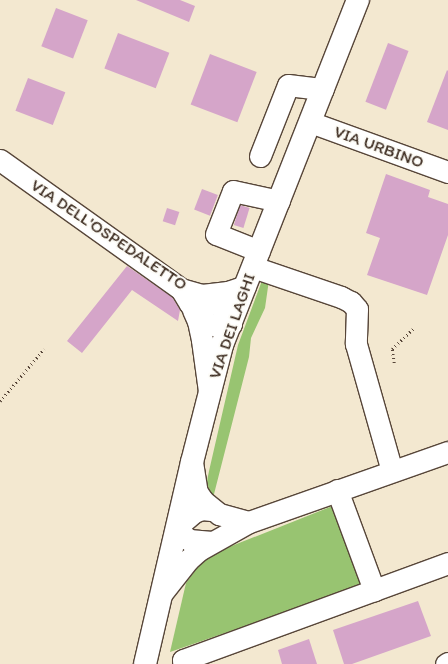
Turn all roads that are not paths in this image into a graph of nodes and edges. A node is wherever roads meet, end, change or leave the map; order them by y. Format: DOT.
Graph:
graph roads {
  1 [pos="358,0"];
  2 [pos="323,89"];
  3 [pos="310,122"];
  4 [pos="260,156"];
  5 [pos="0,160"];
  6 [pos="448,172"];
  7 [pos="279,201"];
  8 [pos="253,268"];
  9 [pos="191,296"];
  10 [pos="231,324"];
  11 [pos="209,396"];
  12 [pos="448,452"];
  13 [pos="192,462"];
  14 [pos="392,471"];
  15 [pos="337,490"];
  16 [pos="211,510"];
  17 [pos="249,522"];
  18 [pos="179,525"];
  19 [pos="212,542"];
  20 [pos="448,563"];
  21 [pos="374,590"];
  22 [pos="162,592"];
  23 [pos="145,664"];
  24 [pos="184,664"];
  1 -- 2 [label="main road, VIA DEI LAGHI"];
  2 -- 3 [label="main road, VIA DEI LAGHI"];
  2 -- 4 [label="street"];
  3 -- 6 [label="street, VIA URBINO"];
  3 -- 7 [label="main road, VIA DEI LAGHI"];
  5 -- 9 [label="street, VIA DELL'OSPEDALETTO"];
  7 -- 8 [label="main road, VIA DEI LAGHI"];
  7 -- 8 [label="street"];
  8 -- 9 [label="street, VIA DELL'OSPEDALETTO"];
  8 -- 10 [label="main road, VIA DEI LAGHI"];
  8 -- 14 [label="street"];
  9 -- 10 [label="street"];
  9 -- 11 [label="street"];
  10 -- 11 [label="main road, VIA DEI LAGHI"];
  11 -- 13 [label="main road, VIA DEI LAGHI"];
  12 -- 14 [label="street"];
  13 -- 16 [label="street"];
  13 -- 18 [label="main road, VIA DEI LAGHI"];
  14 -- 15 [label="street"];
  15 -- 17 [label="street"];
  15 -- 21 [label="street"];
  16 -- 17 [label="street"];
  16 -- 18 [label="street"];
  17 -- 19 [label="street"];
  18 -- 19 [label="street"];
  18 -- 22 [label="main road, VIA DEI LAGHI"];
  19 -- 22 [label="street"];
  20 -- 21 [label="street"];
  21 -- 24 [label="street"];
  22 -- 23 [label="main road, VIA DEI LAGHI"];
}
